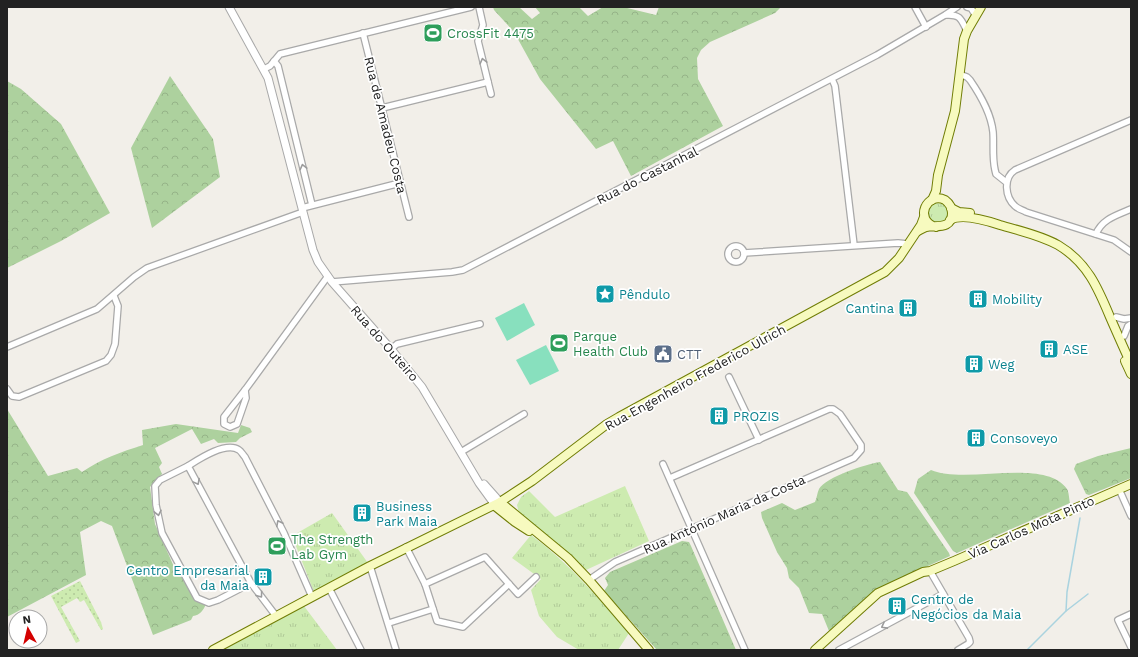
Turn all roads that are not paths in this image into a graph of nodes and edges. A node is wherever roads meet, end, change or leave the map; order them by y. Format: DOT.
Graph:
graph roads {
  1 [pos="230,7"];
  2 [pos="471,7"];
  3 [pos="479,7"];
  4 [pos="914,7"];
  5 [pos="957,7"];
  6 [pos="967,7"];
  7 [pos="981,7"];
  8 [pos="945,15"];
  9 [pos="957,16"];
  10 [pos="975,18"];
  11 [pos="926,27"];
  12 [pos="967,31"];
  13 [pos="363,33"];
  14 [pos="274,61"];
  15 [pos="264,69"];
  16 [pos="960,74"];
  17 [pos="832,79"];
  18 [pos="488,82"];
  19 [pos="491,94"];
  20 [pos="382,108"];
  21 [pos="1131,120"];
  22 [pos="1006,182"];
  23 [pos="400,184"];
  24 [pos="936,186"];
  25 [pos="942,199"];
  26 [pos="932,200"];
  27 [pos="312,205"];
  28 [pos="951,208"];
  29 [pos="1131,209"];
  30 [pos="302,210"];
  31 [pos="409,217"];
  32 [pos="924,217"];
  33 [pos="950,220"];
  34 [pos="936,227"];
  35 [pos="915,233"];
  36 [pos="1096,234"];
  37 [pos="908,244"];
  38 [pos="854,245"];
  39 [pos="1131,252"];
  40 [pos="744,253"];
  41 [pos="330,279"];
  42 [pos="114,296"];
  43 [pos="1116,317"];
  44 [pos="1131,318"];
  45 [pos="480,324"];
  46 [pos="1131,324"];
  47 [pos="1122,337"];
  48 [pos="7,347"];
  49 [pos="392,349"];
  50 [pos="1131,352"];
  51 [pos="1131,364"];
  52 [pos="1131,374"];
  53 [pos="729,377"];
  54 [pos="7,389"];
  55 [pos="245,390"];
  56 [pos="524,414"];
  57 [pos="758,440"];
  58 [pos="461,452"];
  59 [pos="663,464"];
  60 [pos="188,466"];
  61 [pos="670,478"];
  62 [pos="1131,484"];
  63 [pos="1120,488"];
  64 [pos="511,495"];
  65 [pos="497,504"];
  66 [pos="513,512"];
  67 [pos="1131,516"];
  68 [pos="691,528"];
  69 [pos="544,539"];
  70 [pos="406,548"];
  71 [pos="370,566"];
  72 [pos="930,571"];
  73 [pos="536,576"];
  74 [pos="589,580"];
  75 [pos="251,583"];
  76 [pos="425,584"];
  77 [pos="509,584"];
  78 [pos="328,588"];
  79 [pos="943,594"];
  80 [pos="312,597"];
  81 [pos="433,609"];
  82 [pos="1131,614"];
  83 [pos="276,616"];
  84 [pos="388,623"];
  85 [pos="1131,647"];
  86 [pos="396,649"];
  87 [pos="213,650"];
  88 [pos="361,650"];
  89 [pos="389,650"];
  90 [pos="649,650"];
  91 [pos="745,650"];
  92 [pos="815,650"];
  93 [pos="839,650"];
  94 [pos="958,650"];
  1 -- 15 [label="street, Rua do Outeiro"];
  2 -- 13 [label="street"];
  18 -- 3 [label="street, one-way"];
  4 -- 11 [label="street"];
  5 -- 8 [label="street, Rua do Castanhal"];
  6 -- 10 [label="street"];
  7 -- 10 [label="main road"];
  8 -- 9 [label="street"];
  8 -- 11 [label="street, Rua do Castanhal"];
  9 -- 10 [label="street"];
  9 -- 12 [label="street"];
  10 -- 12 [label="main road"];
  11 -- 17 [label="street, Rua do Castanhal"];
  12 -- 16 [label="main road"];
  13 -- 14 [label="street"];
  13 -- 20 [label="street, Rua de Amadeu Costa"];
  14 -- 15 [label="street"];
  27 -- 14 [label="street, one-way"];
  15 -- 30 [label="street, Rua do Outeiro"];
  16 -- 22 [label="street"];
  16 -- 24 [label="main road"];
  17 -- 38 [label="street"];
  17 -- 41 [label="street, Rua do Castanhal"];
  18 -- 19 [label="street"];
  18 -- 20 [label="street"];
  20 -- 23 [label="street, Rua de Amadeu Costa"];
  21 -- 22 [label="street"];
  22 -- 36 [label="street"];
  23 -- 27 [label="street"];
  23 -- 31 [label="street, Rua de Amadeu Costa"];
  24 -- 25 [label="main road"];
  24 -- 26 [label="main road"];
  25 -- 26 [label="main road"];
  25 -- 28 [label="main road"];
  26 -- 32 [label="main road"];
  27 -- 30 [label="street"];
  28 -- 33 [label="main road"];
  28 -- 43 [label="main road"];
  29 -- 36 [label="street"];
  30 -- 41 [label="street, Rua do Outeiro"];
  30 -- 42 [label="street"];
  32 -- 34 [label="main road"];
  32 -- 35 [label="main road, Rua Engenheiro Frederico Ulrich"];
  33 -- 34 [label="main road"];
  33 -- 47 [label="main road"];
  34 -- 35 [label="main road"];
  35 -- 37 [label="main road, Rua Engenheiro Frederico Ulrich"];
  36 -- 39 [label="street"];
  37 -- 38 [label="street"];
  37 -- 64 [label="main road, Rua Engenheiro Frederico Ulrich"];
  38 -- 40 [label="street"];
  41 -- 49 [label="street, Rua do Outeiro"];
  41 -- 55 [label="street"];
  42 -- 48 [label="street"];
  42 -- 54 [label="street"];
  43 -- 44 [label="street"];
  43 -- 47 [label="main road"];
  45 -- 49 [label="street"];
  46 -- 47 [label="street"];
  47 -- 50 [label="main road"];
  47 -- 51 [label="main road"];
  47 -- 52 [label="main road"];
  49 -- 58 [label="street, Rua do Outeiro"];
  53 -- 57 [label="street"];
  55 -- 55 [label="street"];
  56 -- 58 [label="street"];
  57 -- 61 [label="street"];
  57 -- 68 [label="street, Rua António Maria da Costa"];
  58 -- 65 [label="street, Rua do Outeiro"];
  59 -- 61 [label="street"];
  60 -- 75 [label="street, one-way"];
  60 -- 75 [label="street, one-way"];
  80 -- 60 [label="street, one-way"];
  61 -- 68 [label="street"];
  62 -- 63 [label="main road, Via Carlos Mota Pinto"];
  63 -- 67 [label="street"];
  63 -- 72 [label="main road, Via Carlos Mota Pinto"];
  64 -- 65 [label="main road, Rua Engenheiro Frederico Ulrich"];
  64 -- 66 [label="main road"];
  65 -- 66 [label="main road"];
  65 -- 69 [label="main road"];
  65 -- 70 [label="main road, Rua Engenheiro Frederico Ulrich"];
  66 -- 69 [label="main road"];
  68 -- 74 [label="street, Rua António Maria da Costa"];
  68 -- 91 [label="street"];
  69 -- 74 [label="main road"];
  70 -- 71 [label="main road, Rua Engenheiro Frederico Ulrich"];
  70 -- 76 [label="street"];
  71 -- 78 [label="main road, Rua Engenheiro Frederico Ulrich"];
  71 -- 84 [label="street"];
  72 -- 79 [label="street"];
  72 -- 92 [label="main road, Via Carlos Mota Pinto"];
  73 -- 77 [label="street"];
  74 -- 90 [label="main road"];
  75 -- 83 [label="street, one-way"];
  76 -- 77 [label="street"];
  76 -- 81 [label="street"];
  77 -- 81 [label="street"];
  78 -- 80 [label="main road, Rua Engenheiro Frederico Ulrich"];
  78 -- 88 [label="street"];
  79 -- 93 [label="street, one-way"];
  79 -- 94 [label="street"];
  80 -- 83 [label="main road, Rua Engenheiro Frederico Ulrich"];
  81 -- 84 [label="street"];
  82 -- 85 [label="street"];
  83 -- 87 [label="main road, Rua Engenheiro Frederico Ulrich"];
  84 -- 86 [label="street"];
  86 -- 89 [label="street"];
}
